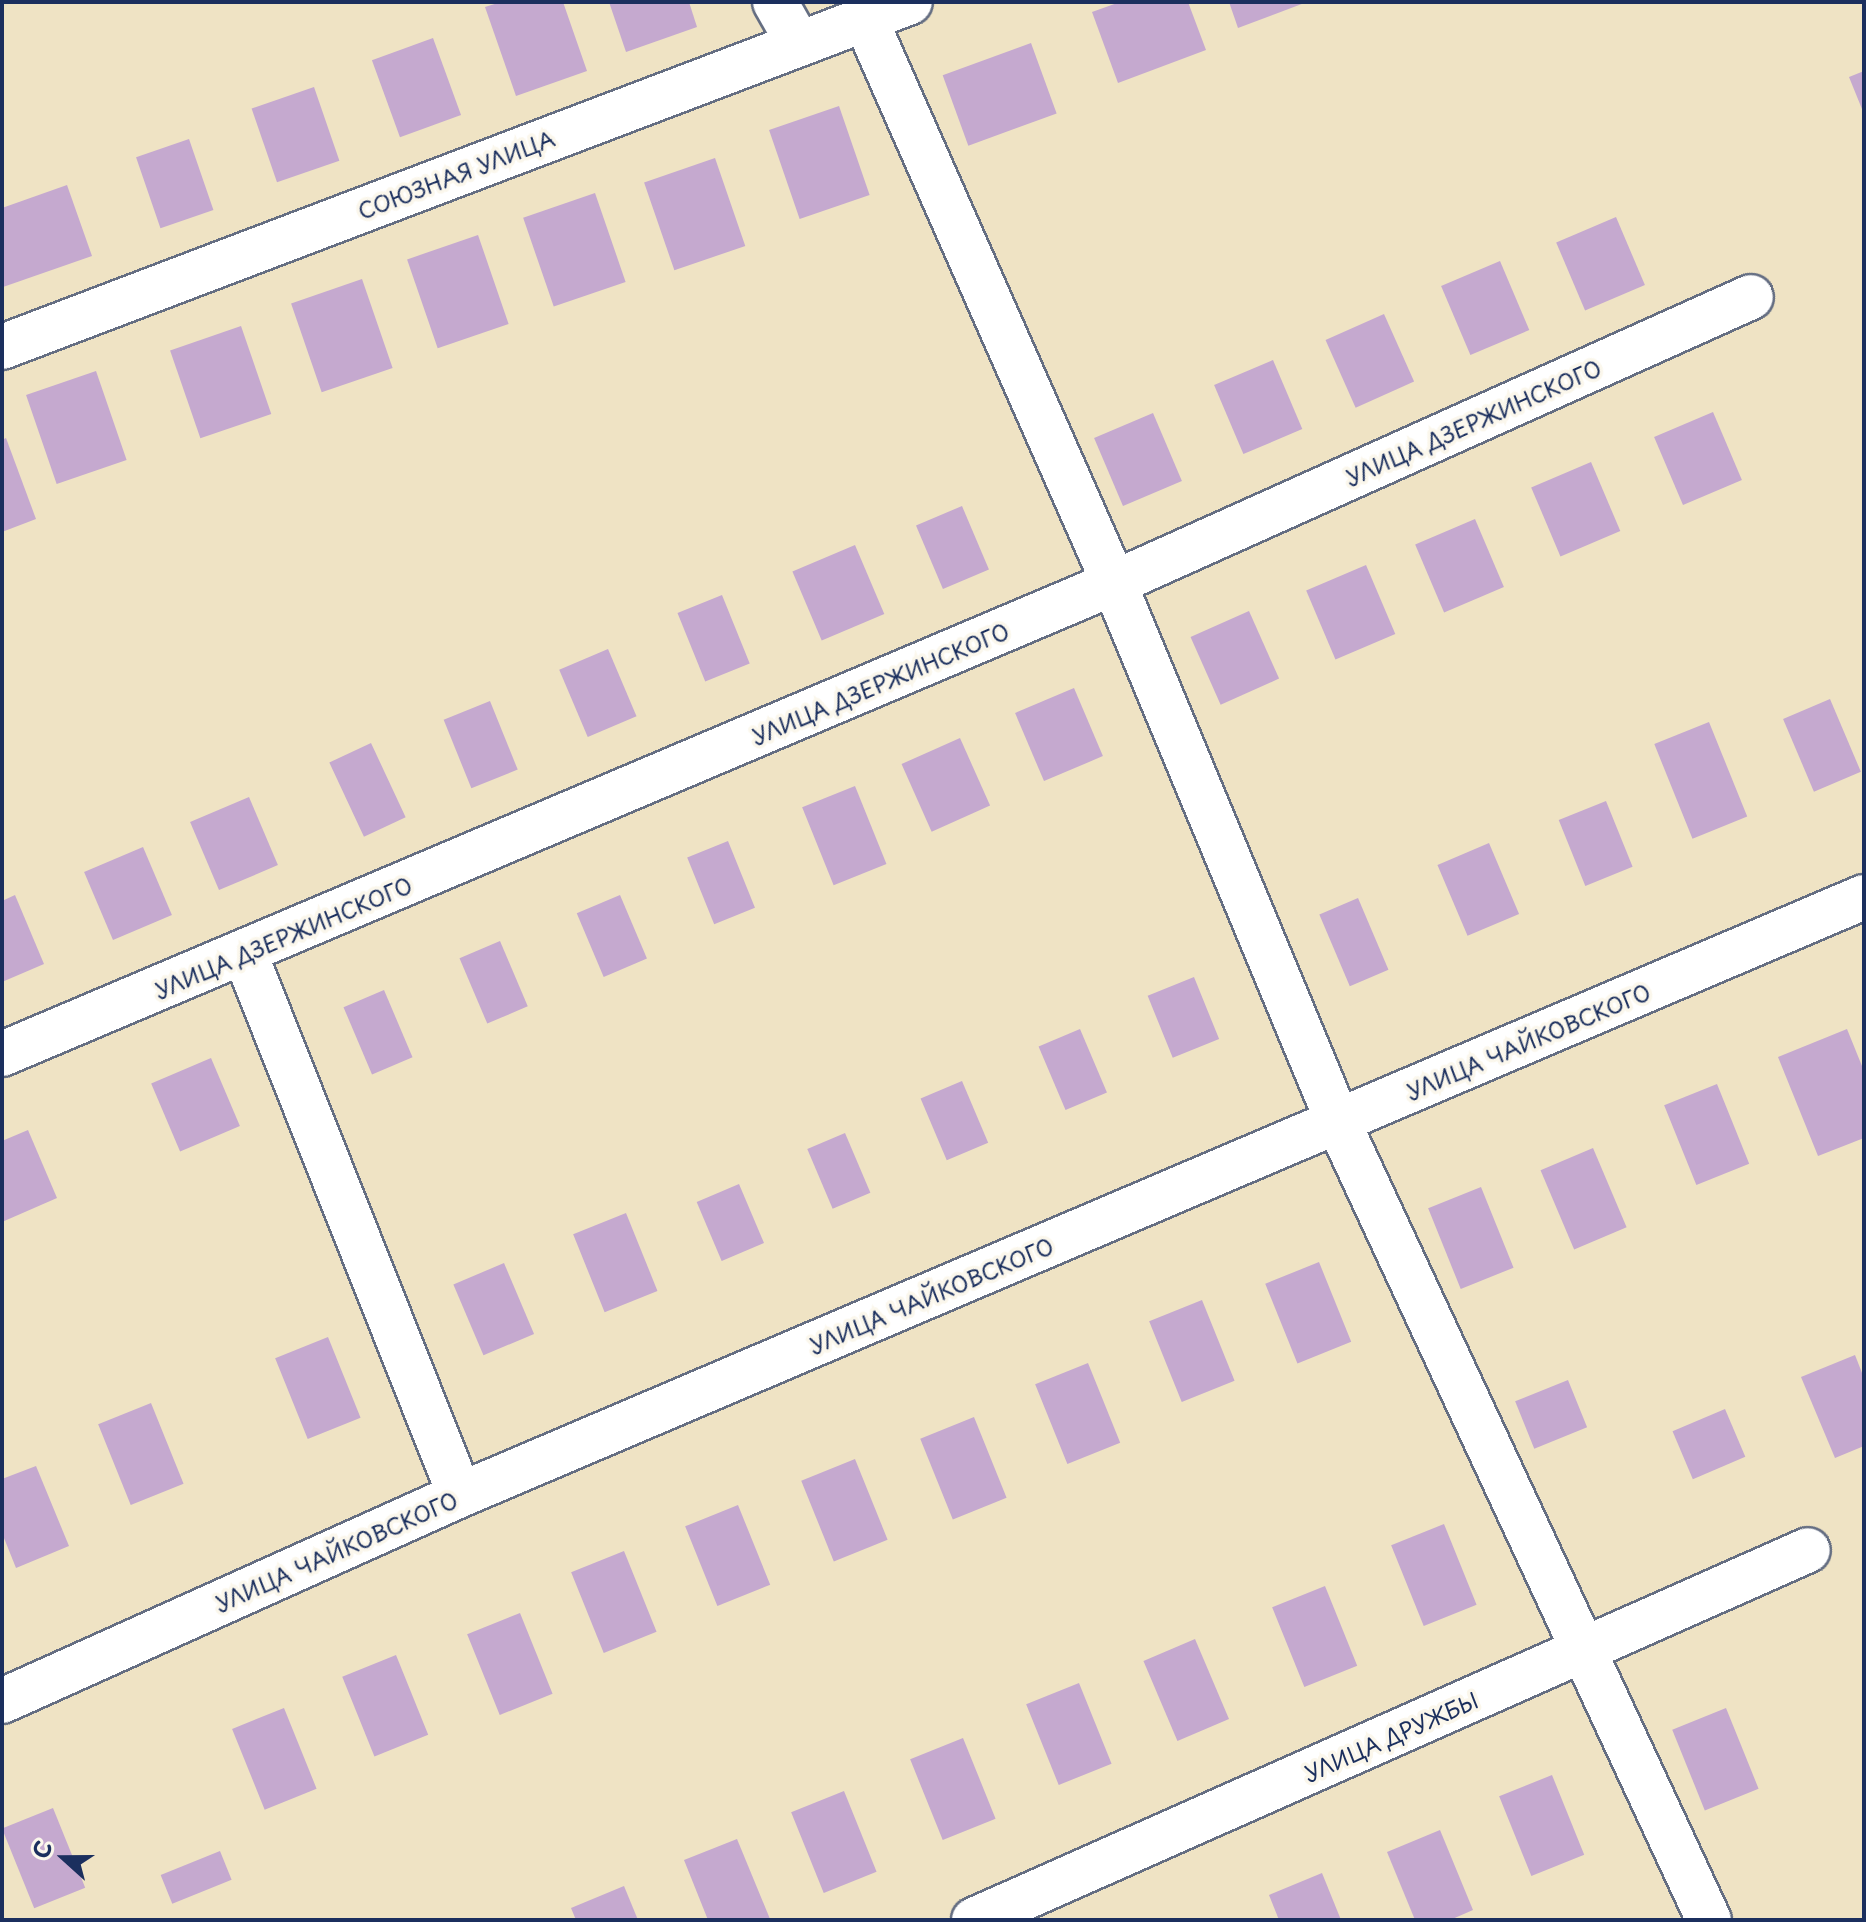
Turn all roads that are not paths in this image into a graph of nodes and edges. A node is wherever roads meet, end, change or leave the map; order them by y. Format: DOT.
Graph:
graph roads {
  1 [pos="775,2"];
  2 [pos="910,2"];
  3 [pos="866,21"];
  4 [pos="799,44"];
  5 [pos="1751,297"];
  6 [pos="2,347"];
  7 [pos="1114,583"];
  8 [pos="1864,897"];
  9 [pos="245,954"];
  10 [pos="2,1054"];
  11 [pos="1338,1122"];
  12 [pos="460,1495"];
  13 [pos="1808,1550"];
  14 [pos="1582,1652"];
  15 [pos="2,1701"];
  16 [pos="974,1920"];
  17 [pos="1709,1920"];
  1 -- 4 [label="street"];
  2 -- 3 [label="street, СОЮЗНАЯ УЛИЦА"];
  3 -- 4 [label="street, СОЮЗНАЯ УЛИЦА"];
  3 -- 7 [label="street"];
  4 -- 6 [label="street, СОЮЗНАЯ УЛИЦА"];
  5 -- 7 [label="street, УЛИЦА ДЗЕРЖИНСКОГО"];
  7 -- 9 [label="street, УЛИЦА ДЗЕРЖИНСКОГО"];
  7 -- 11 [label="street"];
  8 -- 11 [label="street, УЛИЦА ЧАЙКОВСКОГО"];
  9 -- 10 [label="street, УЛИЦА ДЗЕРЖИНСКОГО"];
  9 -- 12 [label="street"];
  11 -- 12 [label="street, УЛИЦА ЧАЙКОВСКОГО"];
  11 -- 14 [label="street"];
  12 -- 15 [label="street, УЛИЦА ЧАЙКОВСКОГО"];
  13 -- 14 [label="street, УЛИЦА ДРУЖБЫ"];
  14 -- 16 [label="street, УЛИЦА ДРУЖБЫ"];
  14 -- 17 [label="street"];
}
